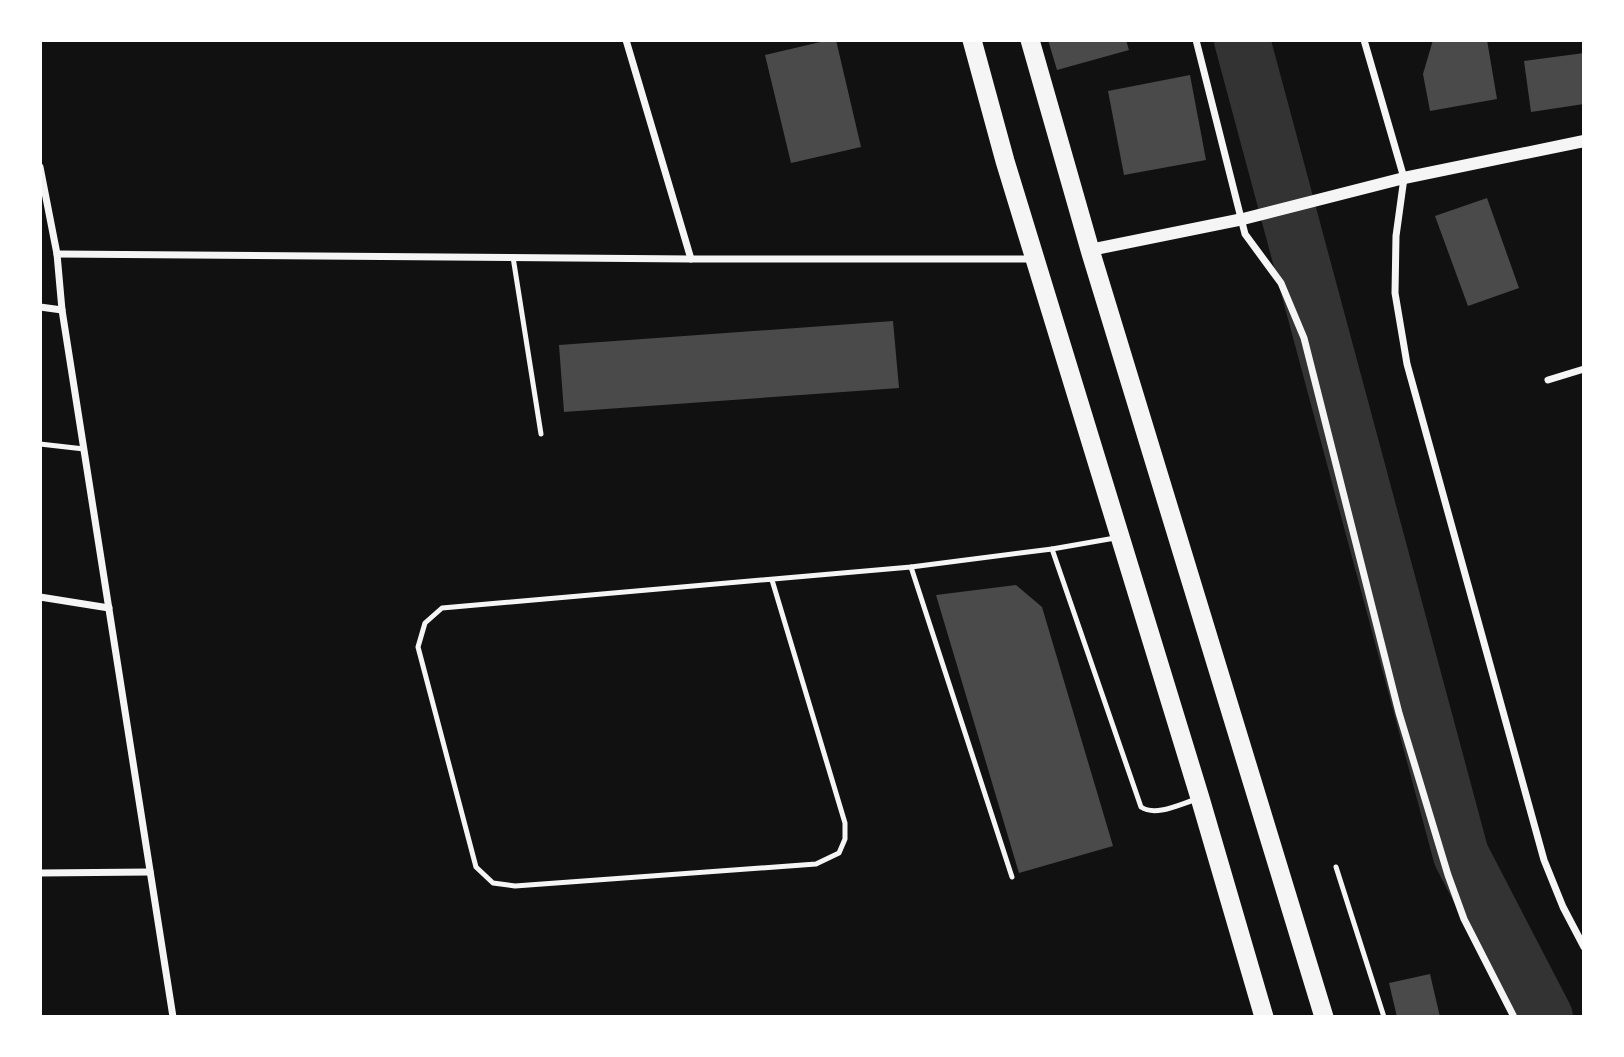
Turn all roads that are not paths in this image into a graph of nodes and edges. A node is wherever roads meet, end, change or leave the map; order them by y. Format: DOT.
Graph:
graph roads {
  1 [pos="626,40"];
  2 [pos="972,40"];
  3 [pos="1030,40"];
  4 [pos="1196,40"];
  5 [pos="1364,40"];
  6 [pos="1584,141"];
  7 [pos="40,167"];
  8 [pos="1404,178"];
  9 [pos="1242,219"];
  10 [pos="1090,250"];
  11 [pos="57,254"];
  12 [pos="513,257"];
  13 [pos="691,259"];
  14 [pos="1035,259"];
  15 [pos="40,307"];
  16 [pos="62,310"];
  17 [pos="1584,369"];
  18 [pos="1548,380"];
  19 [pos="541,434"];
  20 [pos="40,444"];
  21 [pos="84,449"];
  22 [pos="1118,537"];
  23 [pos="1052,549"];
  24 [pos="911,567"];
  25 [pos="772,580"];
  26 [pos="40,597"];
  27 [pos="109,608"];
  28 [pos="1200,798"];
  29 [pos="1336,867"];
  30 [pos="150,872"];
  31 [pos="40,873"];
  32 [pos="1012,877"];
  33 [pos="1584,947"];
  34 [pos="1260,1012"];
  35 [pos="173,1017"];
  36 [pos="1324,1017"];
  37 [pos="1384,1017"];
  38 [pos="1514,1017"];
  1 -- 13 [label="street"];
  2 -- 14 [label="highway"];
  3 -- 10 [label="highway"];
  4 -- 9 [label="street"];
  5 -- 8 [label="street"];
  6 -- 8 [label="street"];
  7 -- 11 [label="street"];
  8 -- 9 [label="street"];
  8 -- 33 [label="street"];
  9 -- 10 [label="street"];
  9 -- 38 [label="street"];
  10 -- 36 [label="highway"];
  11 -- 12 [label="street"];
  11 -- 16 [label="street"];
  12 -- 13 [label="street"];
  12 -- 19 [label="lane"];
  13 -- 14 [label="street"];
  14 -- 22 [label="highway"];
  15 -- 16 [label="street"];
  16 -- 21 [label="street"];
  17 -- 18 [label="street"];
  20 -- 21 [label="lane"];
  21 -- 27 [label="street"];
  22 -- 23 [label="lane"];
  22 -- 28 [label="highway"];
  23 -- 24 [label="lane"];
  23 -- 28 [label="lane"];
  24 -- 25 [label="lane"];
  24 -- 32 [label="lane"];
  25 -- 25 [label="lane"];
  26 -- 27 [label="street"];
  27 -- 30 [label="street"];
  28 -- 34 [label="highway"];
  29 -- 37 [label="lane"];
  30 -- 31 [label="street"];
  30 -- 35 [label="street"];
}
